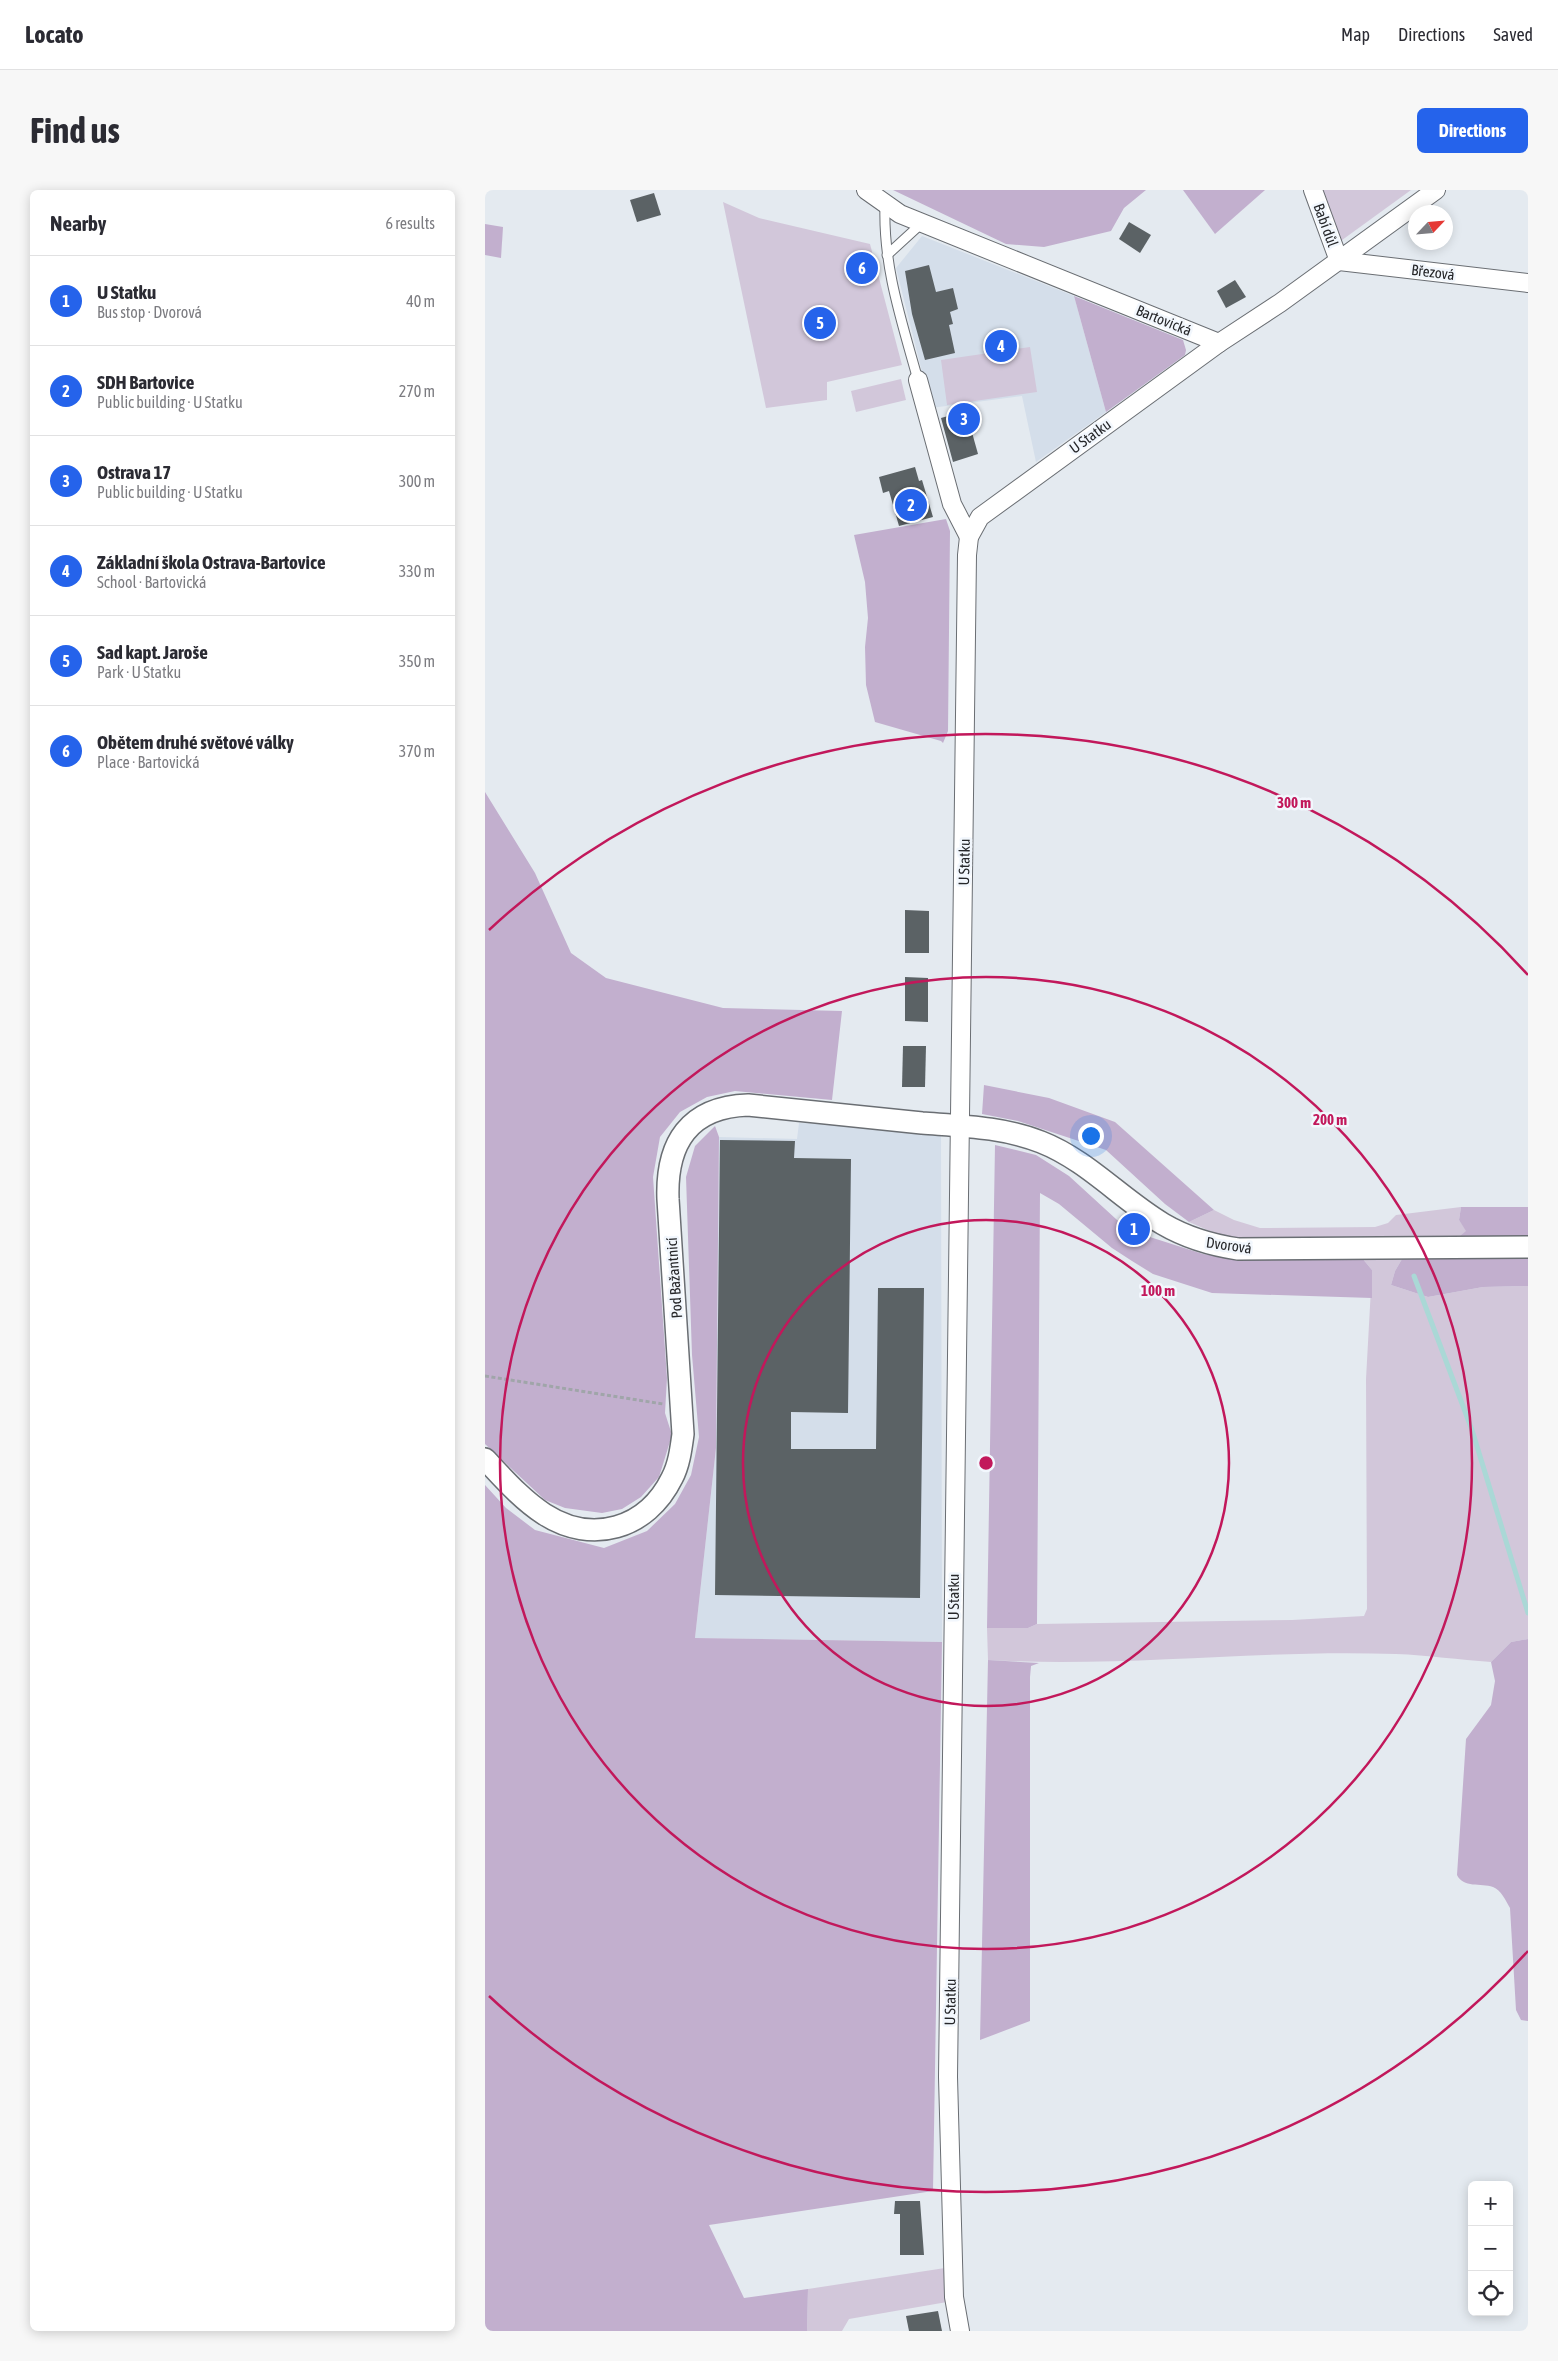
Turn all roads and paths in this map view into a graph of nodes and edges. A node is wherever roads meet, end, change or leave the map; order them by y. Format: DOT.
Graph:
graph roads {
  1 [pos="866,190"];
  2 [pos="1313,190"];
  3 [pos="1436,190"];
  4 [pos="885,206"];
  5 [pos="922,223"];
  6 [pos="887,255"];
  7 [pos="1339,261"];
  8 [pos="1528,283"];
  9 [pos="1219,343"];
  10 [pos="918,380"];
  11 [pos="969,537"];
  12 [pos="960,1126"];
  13 [pos="1528,1247"];
  14 [pos="485,1376"];
  15 [pos="671,1405"];
  16 [pos="485,1460"];
  17 [pos="960,2331"];
  1 -- 4 [label="street, Bartovická"];
  2 -- 7 [label="street, Babí důl"];
  3 -- 7 [label="street"];
  4 -- 5 [label="street, Bartovická"];
  4 -- 6 [label="lane"];
  5 -- 6 [label="lane"];
  5 -- 9 [label="street, Bartovická"];
  6 -- 10 [label="lane"];
  7 -- 8 [label="street, Březová"];
  7 -- 9 [label="street"];
  9 -- 11 [label="street, U Statku"];
  10 -- 11 [label="street"];
  11 -- 12 [label="street, U Statku"];
  12 -- 13 [label="street, Dvorová"];
  12 -- 16 [label="street, Pod Bažantnicí"];
  12 -- 17 [label="street, U Statku"];
  14 -- 15 [label="path"];
}
